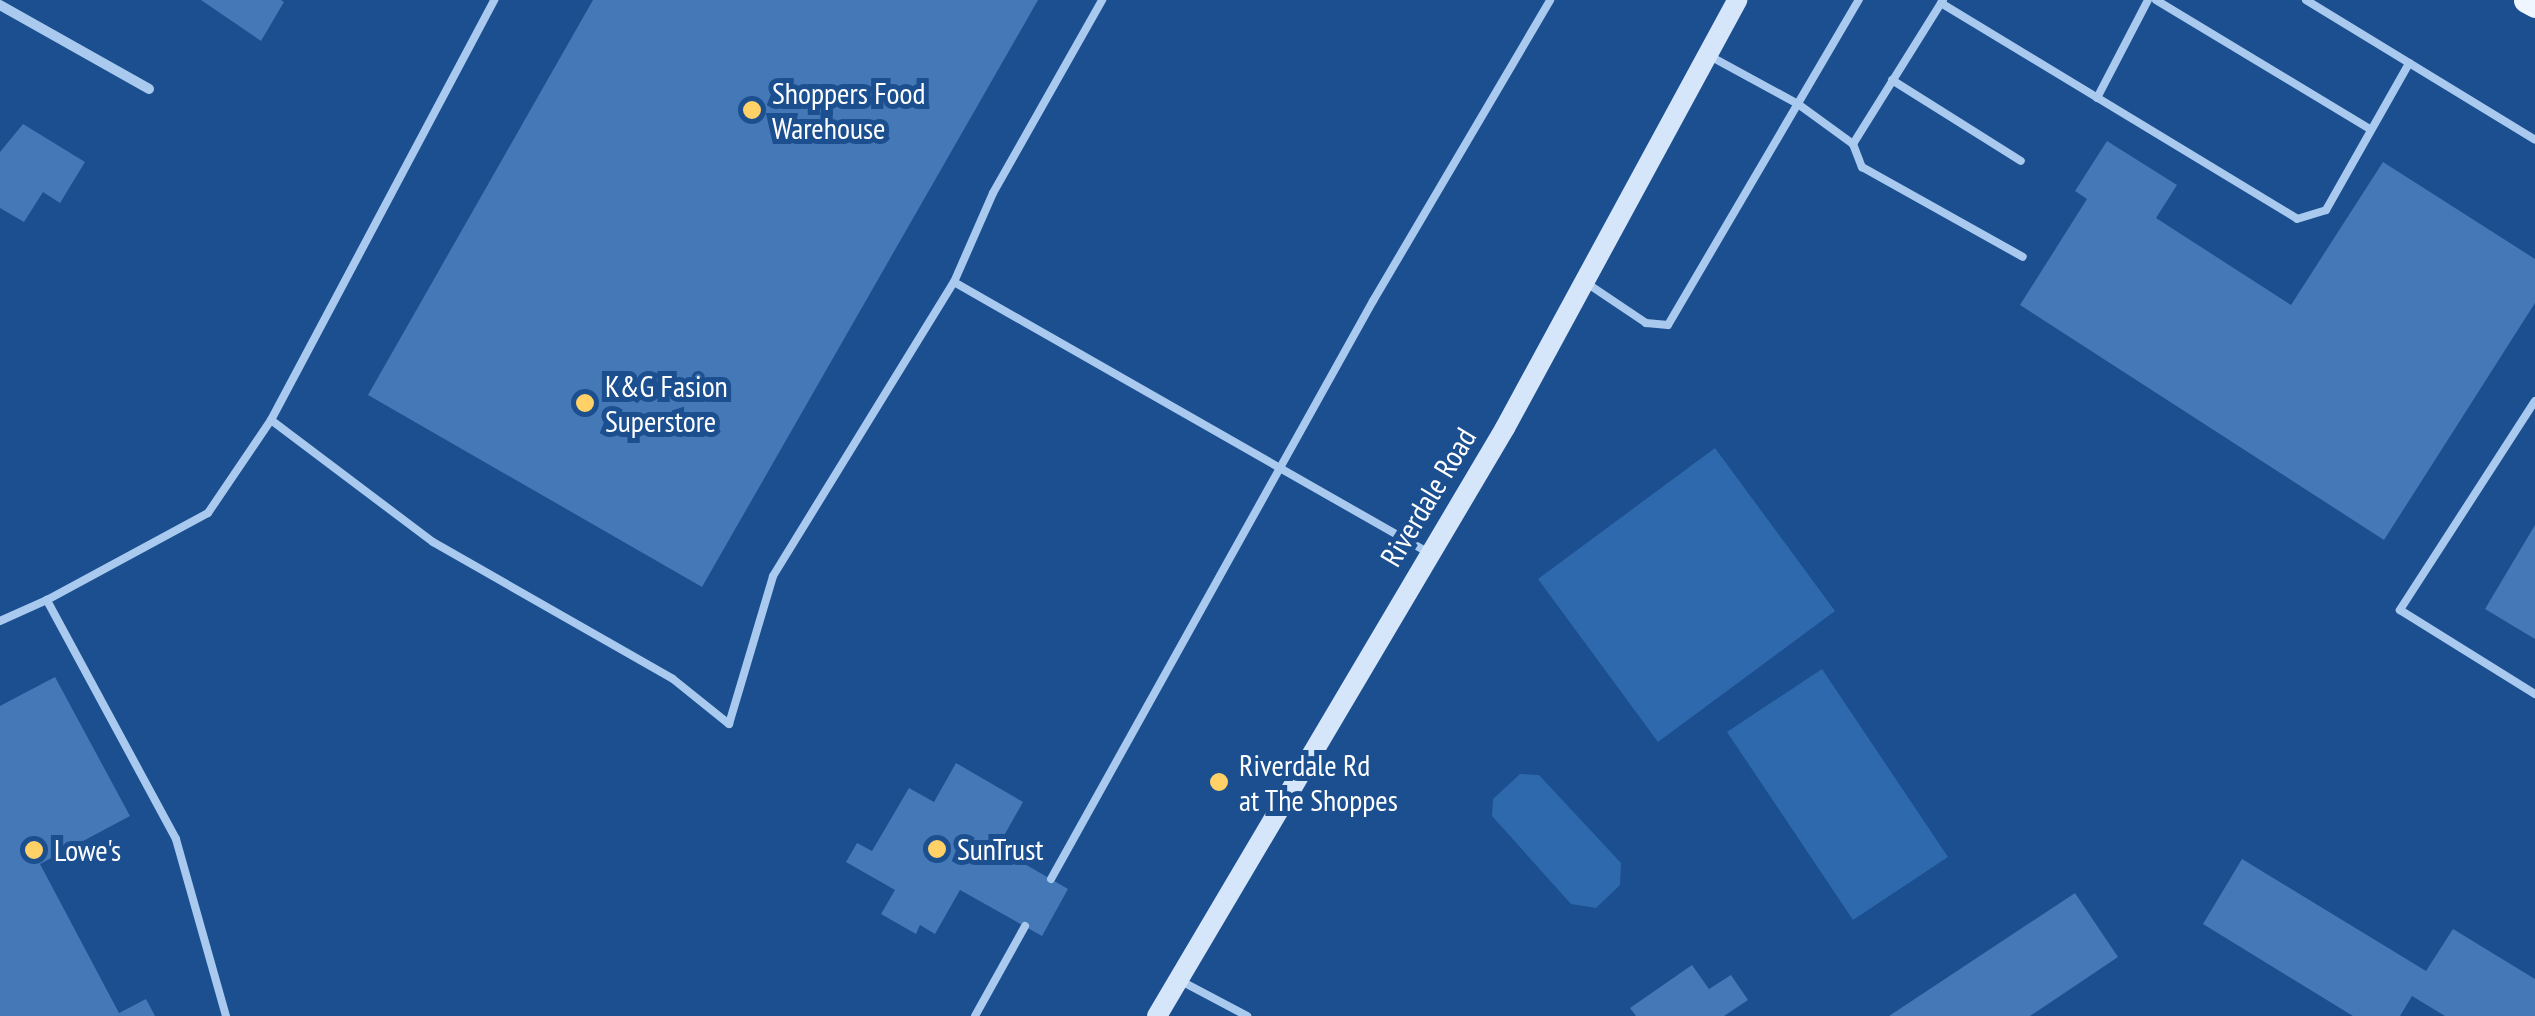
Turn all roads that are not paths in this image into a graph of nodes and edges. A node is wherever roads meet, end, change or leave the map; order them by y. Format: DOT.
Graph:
graph roads {
  1 [pos="494,0"];
  2 [pos="1102,0"];
  3 [pos="1550,0"];
  4 [pos="1737,0"];
  5 [pos="1859,0"];
  6 [pos="2148,0"];
  7 [pos="2156,0"];
  8 [pos="2306,0"];
  9 [pos="2526,0"];
  10 [pos="1942,2"];
  11 [pos="0,5"];
  12 [pos="2535,5"];
  13 [pos="1708,55"];
  14 [pos="2409,63"];
  15 [pos="1892,80"];
  16 [pos="149,89"];
  17 [pos="2097,98"];
  18 [pos="1798,104"];
  19 [pos="2370,129"];
  20 [pos="2535,140"];
  21 [pos="1853,144"];
  22 [pos="2020,161"];
  23 [pos="2023,257"];
  24 [pos="954,282"];
  25 [pos="1584,282"];
  26 [pos="2535,402"];
  27 [pos="271,420"];
  28 [pos="1280,468"];
  29 [pos="1430,553"];
  30 [pos="47,600"];
  31 [pos="0,621"];
  32 [pos="2535,694"];
  33 [pos="1051,879"];
  34 [pos="1024,926"];
  35 [pos="1178,979"];
  36 [pos="226,1016"];
  37 [pos="975,1016"];
  38 [pos="1157,1016"];
  39 [pos="1247,1016"];
  1 -- 27 [label="lane"];
  2 -- 24 [label="lane"];
  3 -- 28 [label="lane"];
  4 -- 13 [label="main road, Riverdale Road"];
  5 -- 18 [label="lane"];
  6 -- 17 [label="lane"];
  7 -- 19 [label="lane"];
  8 -- 14 [label="lane"];
  9 -- 12 [label="main road"];
  10 -- 15 [label="lane"];
  10 -- 17 [label="lane"];
  11 -- 16 [label="street"];
  13 -- 18 [label="lane"];
  13 -- 25 [label="main road, Riverdale Road"];
  14 -- 19 [label="lane"];
  14 -- 20 [label="lane"];
  15 -- 21 [label="lane"];
  15 -- 22 [label="lane"];
  17 -- 19 [label="lane"];
  18 -- 21 [label="lane"];
  18 -- 25 [label="lane"];
  21 -- 23 [label="lane"];
  24 -- 27 [label="lane"];
  24 -- 28 [label="lane"];
  25 -- 29 [label="main road, Riverdale Road"];
  26 -- 32 [label="lane"];
  27 -- 30 [label="lane"];
  28 -- 29 [label="lane"];
  28 -- 33 [label="lane"];
  29 -- 35 [label="main road, Riverdale Road"];
  30 -- 31 [label="lane"];
  30 -- 36 [label="lane"];
  34 -- 37 [label="lane"];
  35 -- 38 [label="main road, Riverdale Road"];
  35 -- 39 [label="lane"];
}
